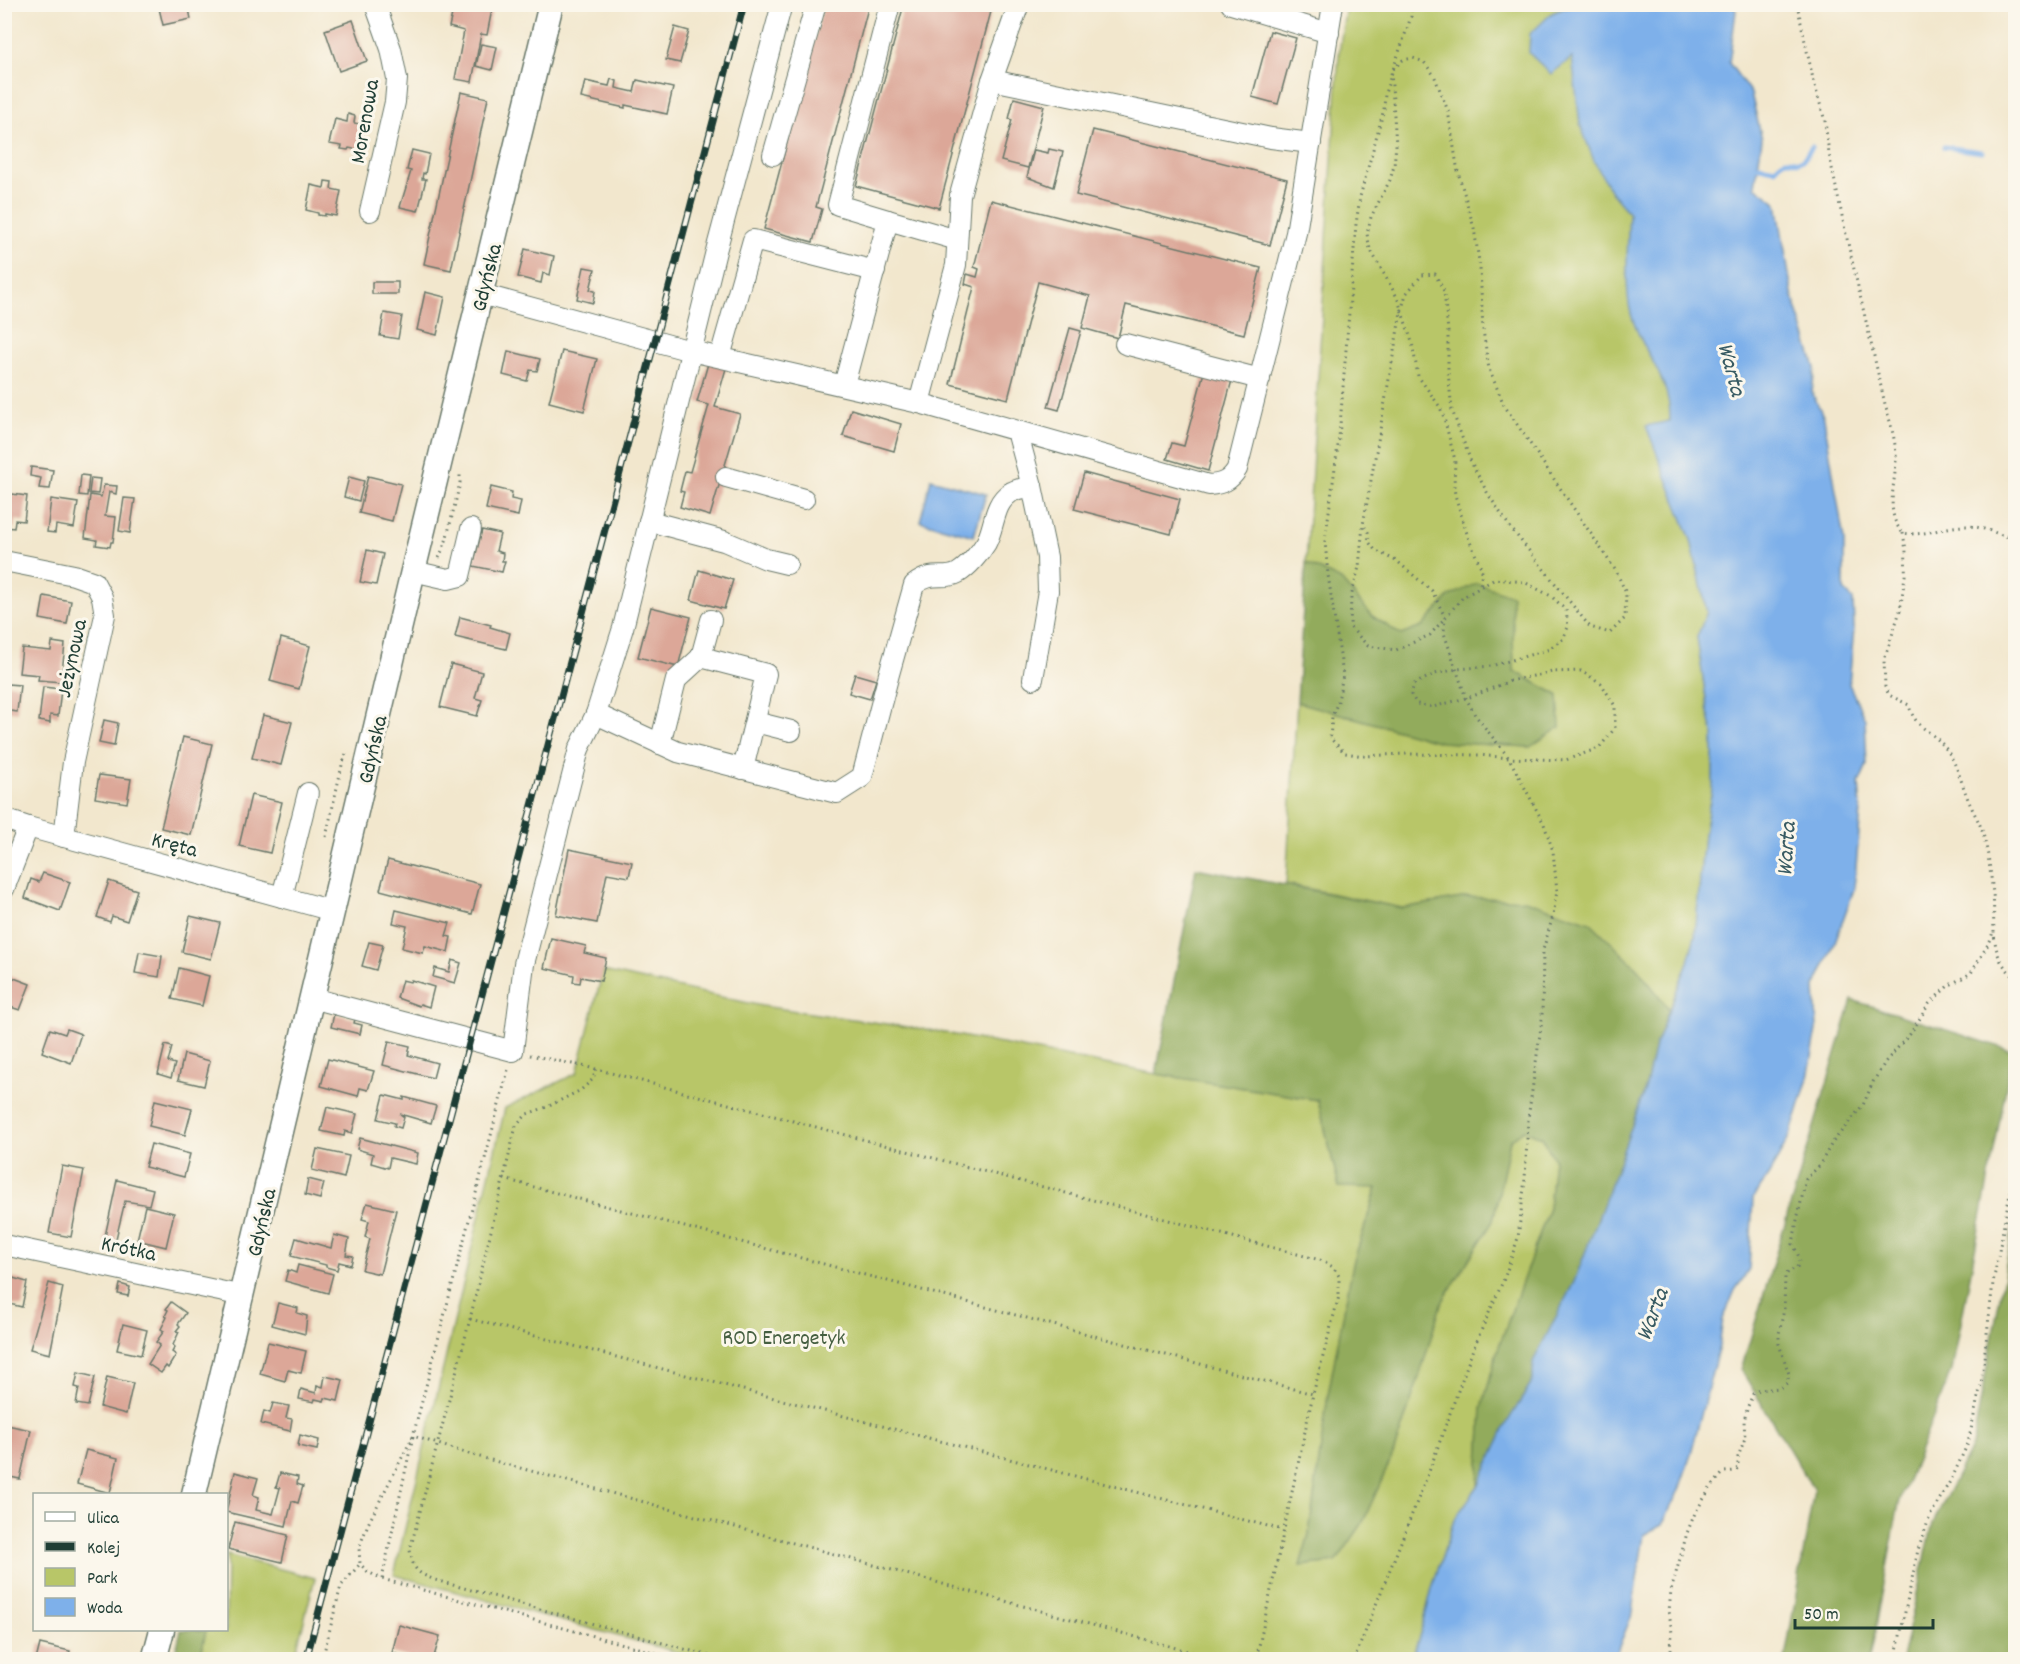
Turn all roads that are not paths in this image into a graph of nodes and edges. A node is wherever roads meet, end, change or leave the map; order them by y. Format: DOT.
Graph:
graph roads {
  1 [pos="375,4"];
  2 [pos="551,4"];
  3 [pos="782,4"];
  4 [pos="816,4"];
  5 [pos="890,4"];
  6 [pos="1019,4"];
  7 [pos="1231,4"];
  8 [pos="1334,4"];
  9 [pos="1329,33"];
  10 [pos="992,80"];
  11 [pos="1311,143"];
  12 [pos="773,155"];
  13 [pos="370,211"];
  14 [pos="888,220"];
  15 [pos="957,240"];
  16 [pos="875,271"];
  17 [pos="481,294"];
  18 [pos="1125,344"];
  19 [pos="691,351"];
  20 [pos="720,357"];
  21 [pos="1260,379"];
  22 [pos="844,385"];
  23 [pos="919,403"];
  24 [pos="1017,430"];
  25 [pos="726,477"];
  26 [pos="1032,486"];
  27 [pos="804,499"];
  28 [pos="649,521"];
  29 [pos="471,528"];
  30 [pos="4,561"];
  31 [pos="787,564"];
  32 [pos="413,571"];
  33 [pos="711,620"];
  34 [pos="701,657"];
  35 [pos="1033,679"];
  36 [pos="597,714"];
  37 [pos="755,722"];
  38 [pos="791,731"];
  39 [pos="660,744"];
  40 [pos="743,770"];
  41 [pos="308,793"];
  42 [pos="4,819"];
  43 [pos="28,827"];
  44 [pos="64,837"];
  45 [pos="4,889"];
  46 [pos="282,897"];
  47 [pos="333,911"];
  48 [pos="312,998"];
  49 [pos="4,1245"];
  50 [pos="243,1296"];
  51 [pos="194,1493"];
  52 [pos="161,1631"];
  53 [pos="154,1659"];
  1 -- 13 [label="street, Morenowa"];
  2 -- 17 [label="main road, Gdyńska"];
  3 -- 19 [label="street"];
  4 -- 12 [label="street"];
  5 -- 14 [label="street"];
  6 -- 10 [label="street"];
  7 -- 9 [label="street"];
  8 -- 9 [label="street"];
  9 -- 11 [label="street"];
  10 -- 11 [label="street"];
  10 -- 15 [label="street"];
  11 -- 21 [label="street"];
  14 -- 15 [label="street"];
  14 -- 16 [label="street"];
  15 -- 23 [label="street"];
  16 -- 20 [label="street"];
  16 -- 22 [label="street"];
  17 -- 19 [label="street"];
  17 -- 32 [label="main road, Gdyńska"];
  18 -- 21 [label="street"];
  19 -- 20 [label="street"];
  19 -- 28 [label="street"];
  20 -- 22 [label="street"];
  21 -- 24 [label="street"];
  22 -- 23 [label="street"];
  23 -- 24 [label="street"];
  24 -- 26 [label="street"];
  25 -- 27 [label="street"];
  26 -- 35 [label="street"];
  26 -- 40 [label="street"];
  28 -- 31 [label="street"];
  28 -- 36 [label="street"];
  29 -- 32 [label="street"];
  30 -- 44 [label="street, Jeżynowa"];
  32 -- 47 [label="main road, Gdyńska"];
  33 -- 34 [label="street"];
  34 -- 37 [label="street"];
  34 -- 39 [label="street"];
  36 -- 39 [label="street"];
  36 -- 48 [label="street"];
  37 -- 38 [label="street"];
  37 -- 40 [label="street"];
  39 -- 40 [label="street"];
  41 -- 46 [label="street"];
  42 -- 43 [label="street, Kręta"];
  43 -- 44 [label="street, Kręta"];
  43 -- 45 [label="street"];
  44 -- 46 [label="street, Kręta"];
  46 -- 47 [label="street, Kręta"];
  47 -- 48 [label="main road, Gdyńska"];
  48 -- 50 [label="main road, Gdyńska"];
  49 -- 50 [label="street, Krótka"];
  50 -- 51 [label="main road, Gdyńska"];
  52 -- 53 [label="main road"];
}
